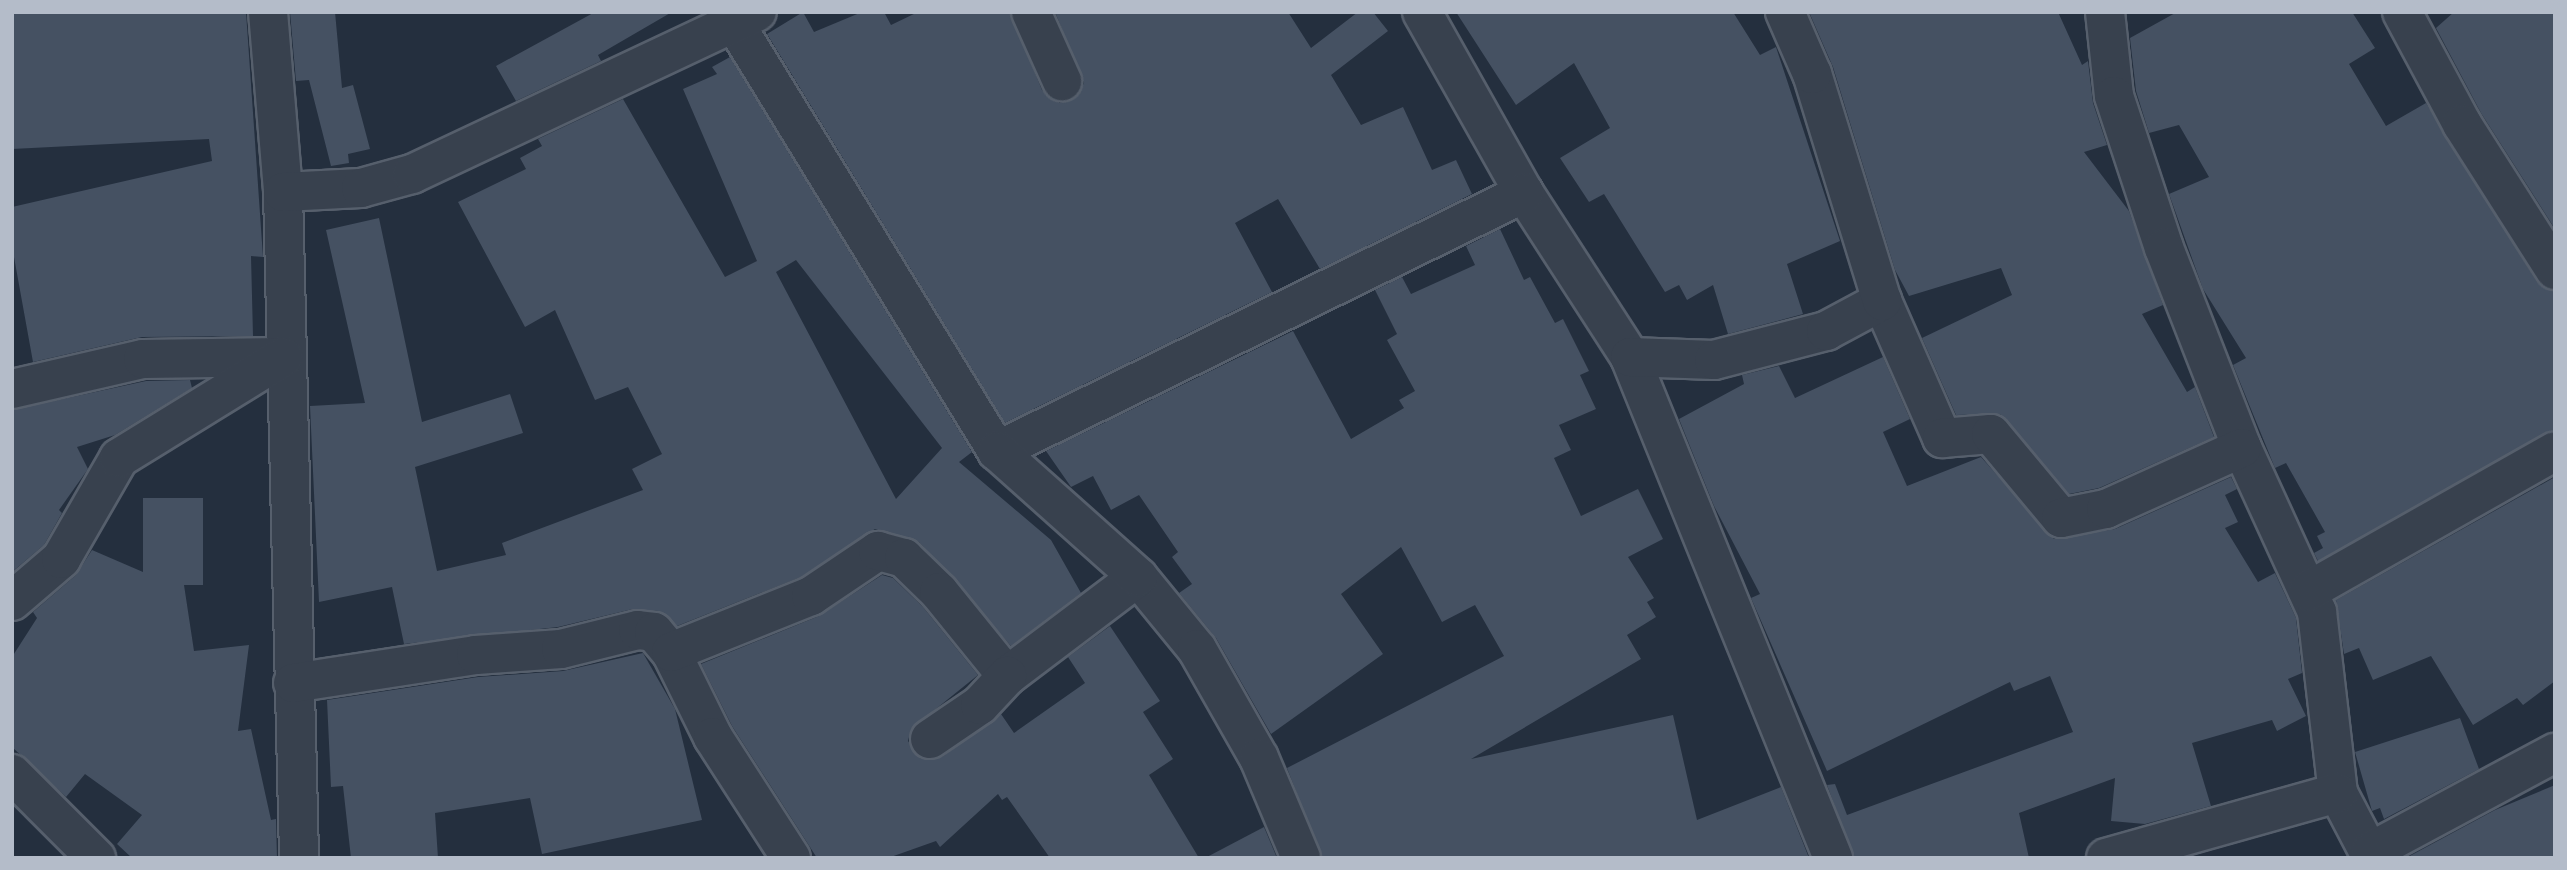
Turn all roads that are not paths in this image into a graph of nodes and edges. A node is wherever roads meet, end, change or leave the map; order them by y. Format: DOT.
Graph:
graph roads {
  1 [pos="268,12"];
  2 [pos="1031,12"];
  3 [pos="1422,12"];
  4 [pos="1785,12"];
  5 [pos="2105,12"];
  6 [pos="2402,12"];
  7 [pos="746,18"];
  8 [pos="1062,82"];
  9 [pos="283,192"];
  10 [pos="1524,193"];
  11 [pos="2555,270"];
  12 [pos="1882,301"];
  13 [pos="283,356"];
  14 [pos="1630,357"];
  15 [pos="12,389"];
  16 [pos="2242,447"];
  17 [pos="997,451"];
  18 [pos="2554,452"];
  19 [pos="1138,577"];
  20 [pos="2308,591"];
  21 [pos="12,601"];
  22 [pos="671,652"];
  23 [pos="1007,676"];
  24 [pos="293,683"];
  25 [pos="930,739"];
  26 [pos="2555,753"];
  27 [pos="12,775"];
  28 [pos="2338,793"];
  29 [pos="2371,855"];
  30 [pos="96,858"];
  31 [pos="299,858"];
  32 [pos="791,858"];
  33 [pos="1301,858"];
  34 [pos="1833,858"];
  35 [pos="2106,858"];
  1 -- 9 [label="street"];
  2 -- 8 [label="street"];
  3 -- 10 [label="street"];
  4 -- 12 [label="street"];
  5 -- 16 [label="street"];
  6 -- 11 [label="street"];
  7 -- 9 [label="street"];
  7 -- 17 [label="street"];
  9 -- 13 [label="street"];
  10 -- 14 [label="street"];
  10 -- 17 [label="street"];
  12 -- 14 [label="street"];
  12 -- 16 [label="street"];
  13 -- 15 [label="street"];
  13 -- 21 [label="street"];
  13 -- 24 [label="street"];
  14 -- 34 [label="street"];
  16 -- 20 [label="street"];
  17 -- 19 [label="street"];
  18 -- 20 [label="street"];
  19 -- 23 [label="street"];
  19 -- 33 [label="street"];
  20 -- 28 [label="street"];
  22 -- 23 [label="street"];
  22 -- 24 [label="street"];
  22 -- 32 [label="street"];
  23 -- 25 [label="street"];
  24 -- 31 [label="street"];
  26 -- 29 [label="street"];
  27 -- 30 [label="street"];
  28 -- 29 [label="street"];
  28 -- 35 [label="street"];
}
